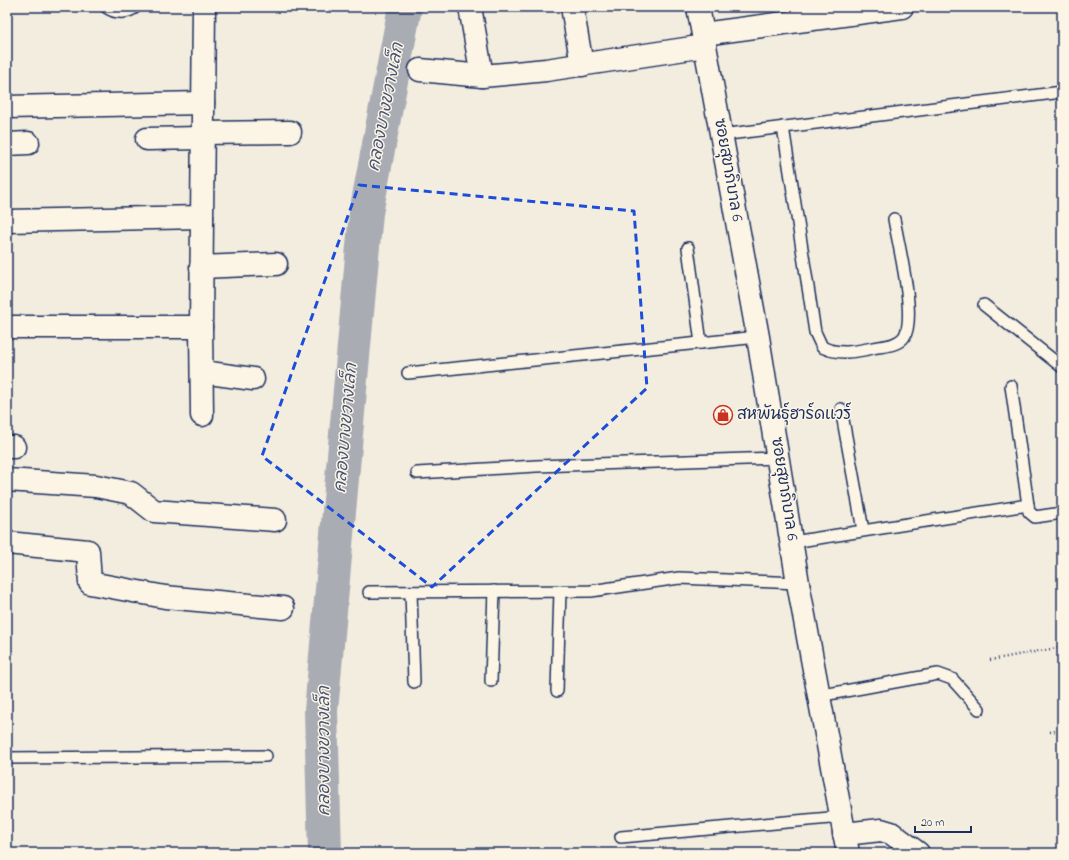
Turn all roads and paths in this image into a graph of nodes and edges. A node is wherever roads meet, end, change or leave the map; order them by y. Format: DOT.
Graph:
graph roads {
  1 [pos="106,7"];
  2 [pos="136,7"];
  3 [pos="204,7"];
  4 [pos="470,7"];
  5 [pos="572,7"];
  6 [pos="698,7"];
  7 [pos="902,7"];
  8 [pos="704,40"];
  9 [pos="582,64"];
  10 [pos="420,70"];
  11 [pos="482,76"];
  12 [pos="1062,92"];
  13 [pos="202,103"];
  14 [pos="7,107"];
  15 [pos="783,127"];
  16 [pos="290,132"];
  17 [pos="721,135"];
  18 [pos="202,136"];
  19 [pos="148,139"];
  20 [pos="202,217"];
  21 [pos="894,219"];
  22 [pos="7,221"];
  23 [pos="688,248"];
  24 [pos="276,264"];
  25 [pos="201,267"];
  26 [pos="984,305"];
  27 [pos="201,327"];
  28 [pos="7,328"];
  29 [pos="758,337"];
  30 [pos="701,343"];
  31 [pos="1062,367"];
  32 [pos="202,372"];
  33 [pos="408,373"];
  34 [pos="253,378"];
  35 [pos="1011,386"];
  36 [pos="841,409"];
  37 [pos="202,415"];
  38 [pos="778,458"];
  39 [pos="417,473"];
  40 [pos="7,480"];
  41 [pos="1028,505"];
  42 [pos="1062,513"];
  43 [pos="275,520"];
  44 [pos="863,530"];
  45 [pos="793,542"];
  46 [pos="7,543"];
  47 [pos="798,583"];
  48 [pos="494,591"];
  49 [pos="560,591"];
  50 [pos="369,592"];
  51 [pos="411,592"];
  52 [pos="282,608"];
  53 [pos="1062,647"];
  54 [pos="990,660"];
  55 [pos="491,681"];
  56 [pos="414,682"];
  57 [pos="557,691"];
  58 [pos="818,696"];
  59 [pos="979,709"];
  60 [pos="1062,730"];
  61 [pos="1050,732"];
  62 [pos="266,756"];
  63 [pos="7,758"];
  64 [pos="844,834"];
  65 [pos="621,837"];
  66 [pos="1062,849"];
  67 [pos="918,853"];
  68 [pos="1039,853"];
  1 -- 2 [label="lane"];
  3 -- 13 [label="street"];
  4 -- 11 [label="street"];
  5 -- 9 [label="street"];
  6 -- 8 [label="street, ซอยสุขาภิบาล 6"];
  7 -- 8 [label="street"];
  8 -- 9 [label="street"];
  8 -- 17 [label="street, ซอยสุขาภิบาล 6"];
  9 -- 11 [label="street"];
  10 -- 11 [label="street"];
  12 -- 15 [label="lane"];
  13 -- 14 [label="street"];
  13 -- 18 [label="street"];
  15 -- 17 [label="lane"];
  15 -- 21 [label="lane"];
  16 -- 18 [label="street"];
  17 -- 29 [label="street, ซอยสุขาภิบาล 6"];
  18 -- 19 [label="street"];
  18 -- 20 [label="street"];
  20 -- 22 [label="street"];
  20 -- 25 [label="street"];
  23 -- 30 [label="lane"];
  24 -- 25 [label="street"];
  25 -- 27 [label="street"];
  26 -- 31 [label="lane"];
  27 -- 28 [label="street"];
  27 -- 32 [label="street"];
  29 -- 30 [label="lane"];
  29 -- 38 [label="street, ซอยสุขาภิบาล 6"];
  30 -- 33 [label="lane"];
  32 -- 34 [label="street"];
  32 -- 37 [label="street"];
  35 -- 41 [label="lane"];
  36 -- 44 [label="lane"];
  38 -- 39 [label="lane"];
  38 -- 45 [label="street, ซอยสุขาภิบาล 6"];
  40 -- 43 [label="street"];
  41 -- 42 [label="lane"];
  41 -- 44 [label="lane"];
  44 -- 45 [label="lane"];
  45 -- 47 [label="street, ซอยสุขาภิบาล 6"];
  46 -- 52 [label="street"];
  47 -- 49 [label="lane"];
  47 -- 58 [label="street, ซอยสุขาภิบาล 6"];
  48 -- 49 [label="lane"];
  48 -- 51 [label="lane"];
  48 -- 55 [label="lane"];
  49 -- 57 [label="lane"];
  50 -- 51 [label="lane"];
  51 -- 56 [label="lane"];
  53 -- 54 [label="path"];
  58 -- 59 [label="lane"];
  58 -- 64 [label="street, ซอยสุขาภิบาล 6"];
  60 -- 61 [label="path"];
  62 -- 63 [label="lane"];
  64 -- 65 [label="lane"];
  64 -- 67 [label="street"];
  66 -- 68 [label="path"];
}
